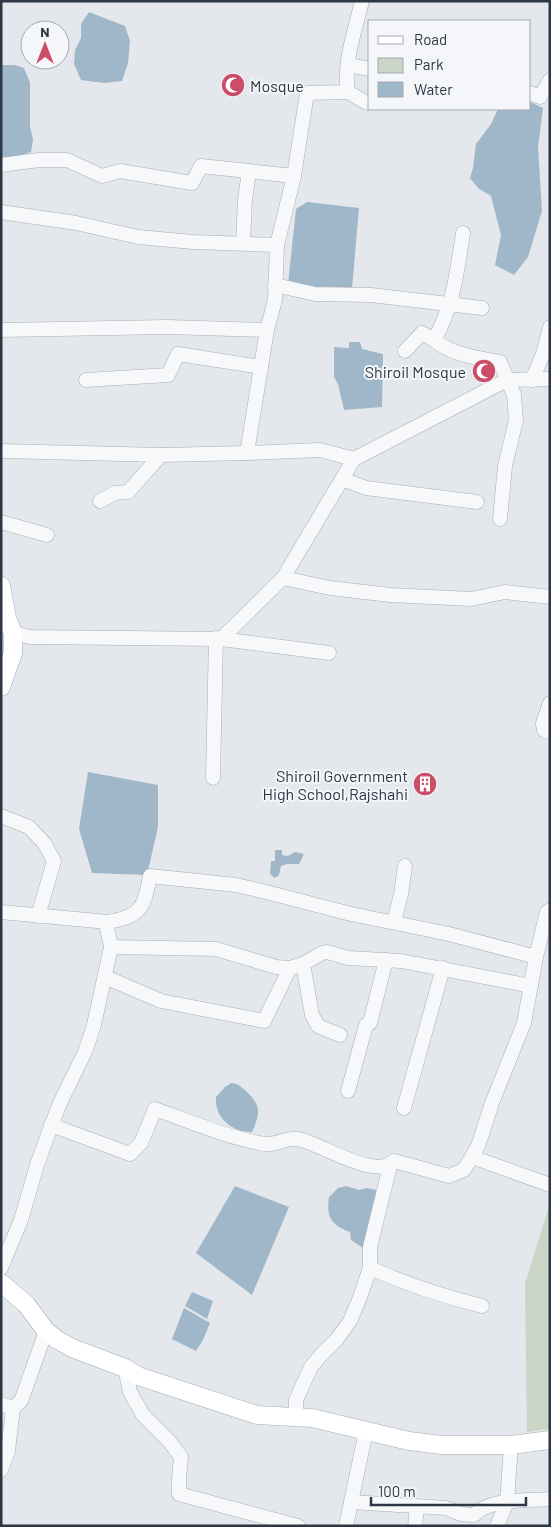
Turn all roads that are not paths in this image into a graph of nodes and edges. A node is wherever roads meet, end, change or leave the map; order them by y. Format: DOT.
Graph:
graph roads {
  1 [pos="362,1"];
  2 [pos="348,65"];
  3 [pos="368,69"];
  4 [pos="550,80"];
  5 [pos="348,92"];
  6 [pos="531,93"];
  7 [pos="367,104"];
  8 [pos="1,165"];
  9 [pos="249,171"];
  10 [pos="294,176"];
  11 [pos="1,212"];
  12 [pos="463,233"];
  13 [pos="243,243"];
  14 [pos="277,245"];
  15 [pos="275,285"];
  16 [pos="450,305"];
  17 [pos="482,308"];
  18 [pos="550,326"];
  19 [pos="1,330"];
  20 [pos="267,330"];
  21 [pos="434,340"];
  22 [pos="405,350"];
  23 [pos="261,367"];
  24 [pos="550,379"];
  25 [pos="86,380"];
  26 [pos="507,380"];
  27 [pos="532,380"];
  28 [pos="1,451"];
  29 [pos="247,453"];
  30 [pos="161,455"];
  31 [pos="354,459"];
  32 [pos="342,479"];
  33 [pos="100,501"];
  34 [pos="477,502"];
  35 [pos="500,519"];
  36 [pos="1,522"];
  37 [pos="46,535"];
  38 [pos="283,578"];
  39 [pos="1,586"];
  40 [pos="550,597"];
  41 [pos="7,623"];
  42 [pos="218,639"];
  43 [pos="329,653"];
  44 [pos="1,687"];
  45 [pos="550,703"];
  46 [pos="550,732"];
  47 [pos="213,778"];
  48 [pos="1,816"];
  49 [pos="405,866"];
  50 [pos="550,910"];
  51 [pos="1,912"];
  52 [pos="38,916"];
  53 [pos="108,922"];
  54 [pos="394,922"];
  55 [pos="112,947"];
  56 [pos="536,957"];
  57 [pos="386,960"];
  58 [pos="296,966"];
  59 [pos="443,968"];
  60 [pos="105,977"];
  61 [pos="531,986"];
  62 [pos="340,1034"];
  63 [pos="348,1091"];
  64 [pos="404,1108"];
  65 [pos="51,1125"];
  66 [pos="472,1157"];
  67 [pos="390,1166"];
  68 [pos="550,1185"];
  69 [pos="1,1268"];
  70 [pos="370,1268"];
  71 [pos="1,1283"];
  72 [pos="482,1306"];
  73 [pos="46,1331"];
  74 [pos="125,1368"];
  75 [pos="7,1406"];
  76 [pos="296,1418"];
  77 [pos="366,1430"];
  78 [pos="550,1440"];
  79 [pos="511,1445"];
  80 [pos="2,1466"];
  81 [pos="550,1499"];
  82 [pos="351,1502"];
  83 [pos="507,1502"];
  84 [pos="417,1507"];
  85 [pos="298,1526"];
  86 [pos="346,1526"];
  87 [pos="415,1526"];
  88 [pos="497,1526"];
  1 -- 2 [label="street"];
  2 -- 3 [label="street"];
  2 -- 5 [label="street"];
  4 -- 6 [label="street"];
  5 -- 7 [label="street"];
  5 -- 10 [label="street"];
  8 -- 9 [label="street"];
  9 -- 10 [label="street"];
  9 -- 13 [label="street"];
  10 -- 14 [label="street"];
  11 -- 13 [label="street"];
  12 -- 16 [label="street"];
  13 -- 14 [label="street"];
  14 -- 15 [label="street"];
  15 -- 16 [label="street"];
  15 -- 20 [label="street"];
  16 -- 17 [label="street"];
  16 -- 21 [label="street"];
  18 -- 27 [label="street"];
  19 -- 20 [label="street"];
  20 -- 23 [label="street"];
  21 -- 22 [label="street"];
  21 -- 26 [label="street"];
  23 -- 25 [label="street"];
  23 -- 29 [label="street"];
  24 -- 27 [label="street"];
  26 -- 27 [label="street"];
  26 -- 31 [label="street"];
  26 -- 35 [label="street"];
  28 -- 30 [label="street"];
  29 -- 30 [label="street"];
  29 -- 31 [label="street"];
  30 -- 33 [label="street"];
  31 -- 32 [label="street"];
  32 -- 34 [label="street"];
  32 -- 38 [label="street"];
  36 -- 37 [label="street"];
  38 -- 40 [label="street"];
  38 -- 42 [label="street"];
  39 -- 41 [label="main road"];
  41 -- 42 [label="street"];
  41 -- 44 [label="main road"];
  42 -- 43 [label="street"];
  42 -- 47 [label="street"];
  45 -- 46 [label="street"];
  48 -- 52 [label="street"];
  49 -- 54 [label="street"];
  50 -- 56 [label="street"];
  51 -- 52 [label="street"];
  52 -- 53 [label="street"];
  53 -- 54 [label="street"];
  53 -- 55 [label="street"];
  54 -- 56 [label="street"];
  55 -- 58 [label="street"];
  55 -- 60 [label="street"];
  56 -- 61 [label="street"];
  57 -- 58 [label="street"];
  57 -- 59 [label="street"];
  57 -- 63 [label="street"];
  58 -- 60 [label="street"];
  58 -- 62 [label="street"];
  59 -- 61 [label="street"];
  59 -- 64 [label="street"];
  60 -- 65 [label="street"];
  61 -- 66 [label="street"];
  65 -- 67 [label="street"];
  65 -- 69 [label="street"];
  66 -- 67 [label="street"];
  66 -- 68 [label="street"];
  67 -- 70 [label="street"];
  70 -- 72 [label="street"];
  70 -- 76 [label="street"];
  71 -- 73 [label="main road"];
  73 -- 74 [label="main road"];
  73 -- 75 [label="street"];
  74 -- 76 [label="main road"];
  74 -- 85 [label="street"];
  75 -- 80 [label="street"];
  76 -- 77 [label="main road"];
  77 -- 79 [label="main road"];
  77 -- 82 [label="street"];
  78 -- 79 [label="main road"];
  79 -- 83 [label="street"];
  81 -- 83 [label="street"];
  82 -- 84 [label="street"];
  82 -- 86 [label="street"];
  83 -- 84 [label="street"];
  83 -- 88 [label="street"];
  84 -- 87 [label="street"];
}
